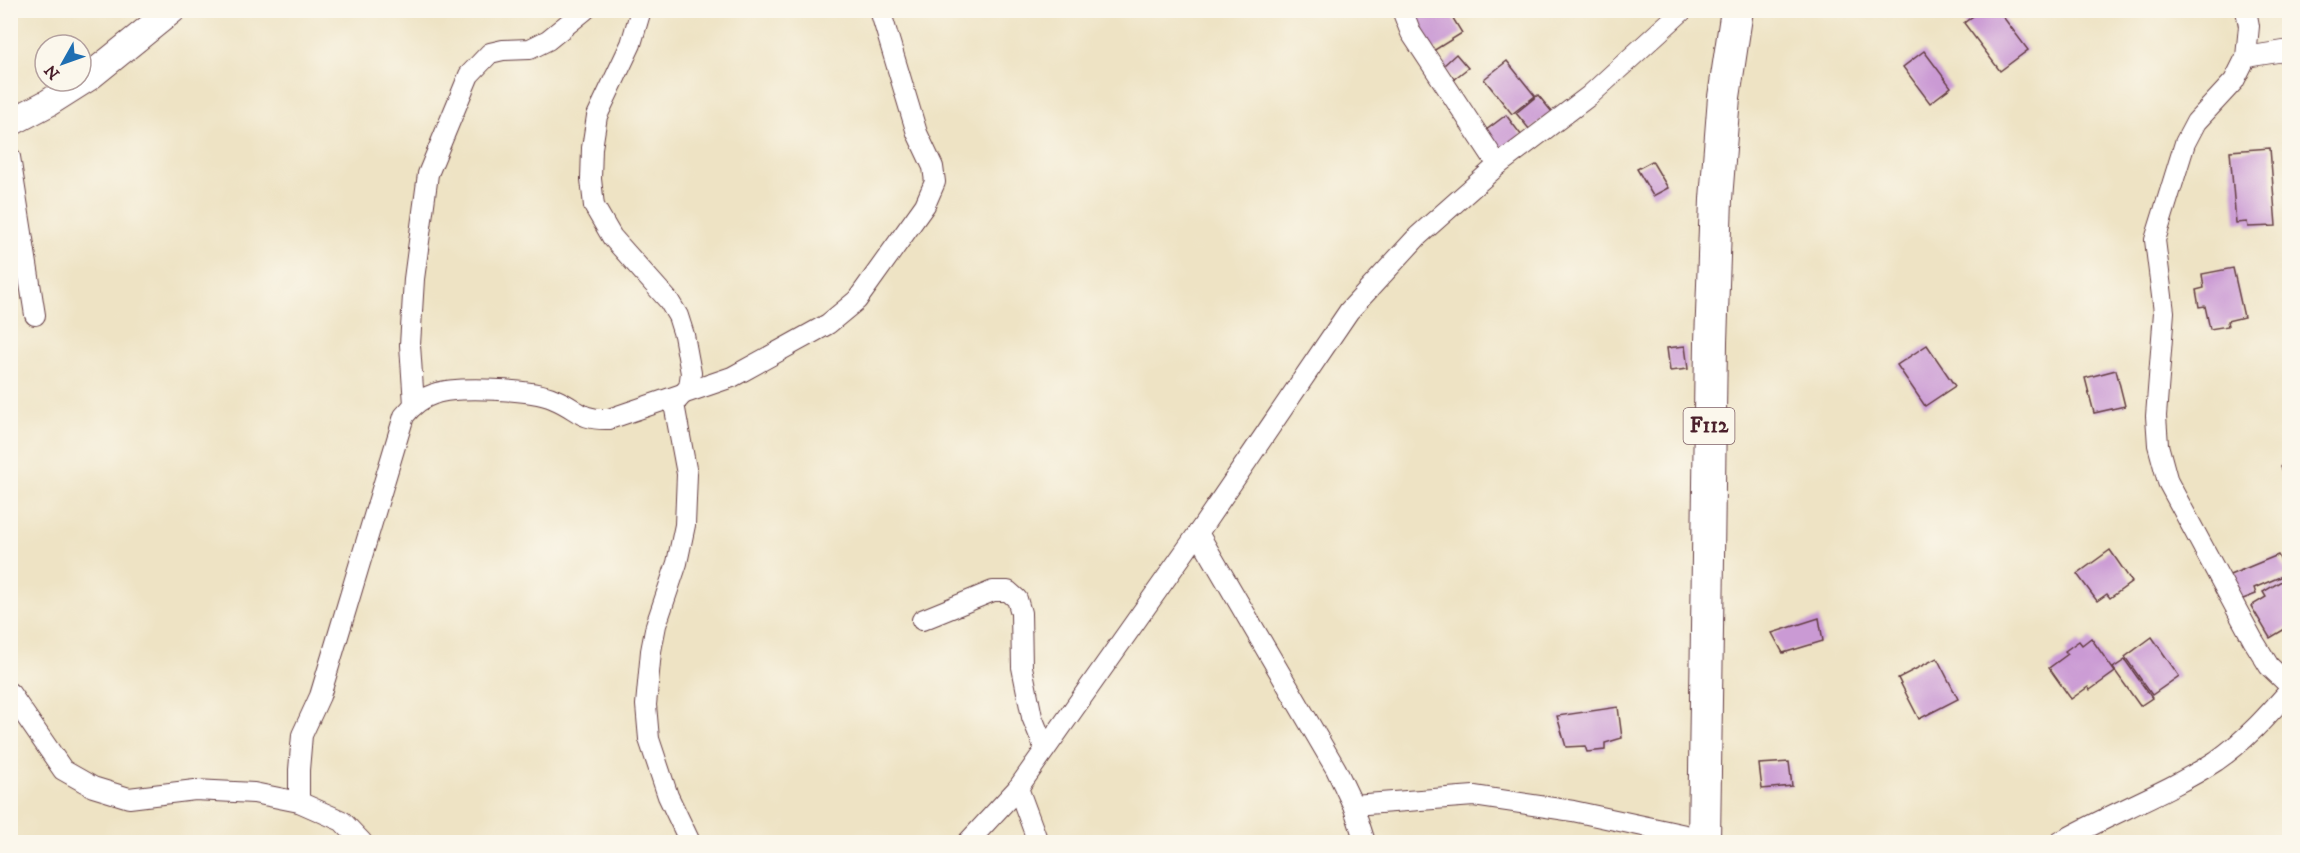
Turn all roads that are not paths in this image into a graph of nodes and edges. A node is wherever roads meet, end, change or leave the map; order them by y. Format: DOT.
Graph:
graph roads {
  1 [pos="585,10"];
  2 [pos="641,10"];
  3 [pos="880,10"];
  4 [pos="1402,10"];
  5 [pos="1683,10"];
  6 [pos="1737,10"];
  7 [pos="2246,10"];
  8 [pos="158,15"];
  9 [pos="2289,50"];
  10 [pos="2246,57"];
  11 [pos="10,123"];
  12 [pos="10,158"];
  13 [pos="1498,165"];
  14 [pos="35,315"];
  15 [pos="680,396"];
  16 [pos="414,404"];
  17 [pos="1198,533"];
  18 [pos="922,620"];
  19 [pos="2289,688"];
  20 [pos="10,693"];
  21 [pos="1045,749"];
  22 [pos="1018,788"];
  23 [pos="299,802"];
  24 [pos="1353,805"];
  25 [pos="1704,841"];
  26 [pos="362,843"];
  27 [pos="690,843"];
  28 [pos="968,843"];
  29 [pos="1038,843"];
  30 [pos="1365,843"];
  31 [pos="2060,843"];
  1 -- 16 [label="street"];
  2 -- 15 [label="street"];
  3 -- 15 [label="street"];
  4 -- 13 [label="street"];
  5 -- 13 [label="street"];
  6 -- 25 [label="main road, F112"];
  7 -- 10 [label="street"];
  8 -- 11 [label="street"];
  9 -- 10 [label="street"];
  10 -- 19 [label="street"];
  12 -- 14 [label="street"];
  13 -- 17 [label="street"];
  15 -- 16 [label="street"];
  15 -- 27 [label="street"];
  16 -- 23 [label="street"];
  17 -- 21 [label="street"];
  17 -- 24 [label="street"];
  18 -- 21 [label="street"];
  19 -- 31 [label="street"];
  20 -- 23 [label="street"];
  21 -- 22 [label="street"];
  22 -- 28 [label="street"];
  22 -- 29 [label="street"];
  23 -- 26 [label="street"];
  24 -- 25 [label="street"];
  24 -- 30 [label="street"];
}
